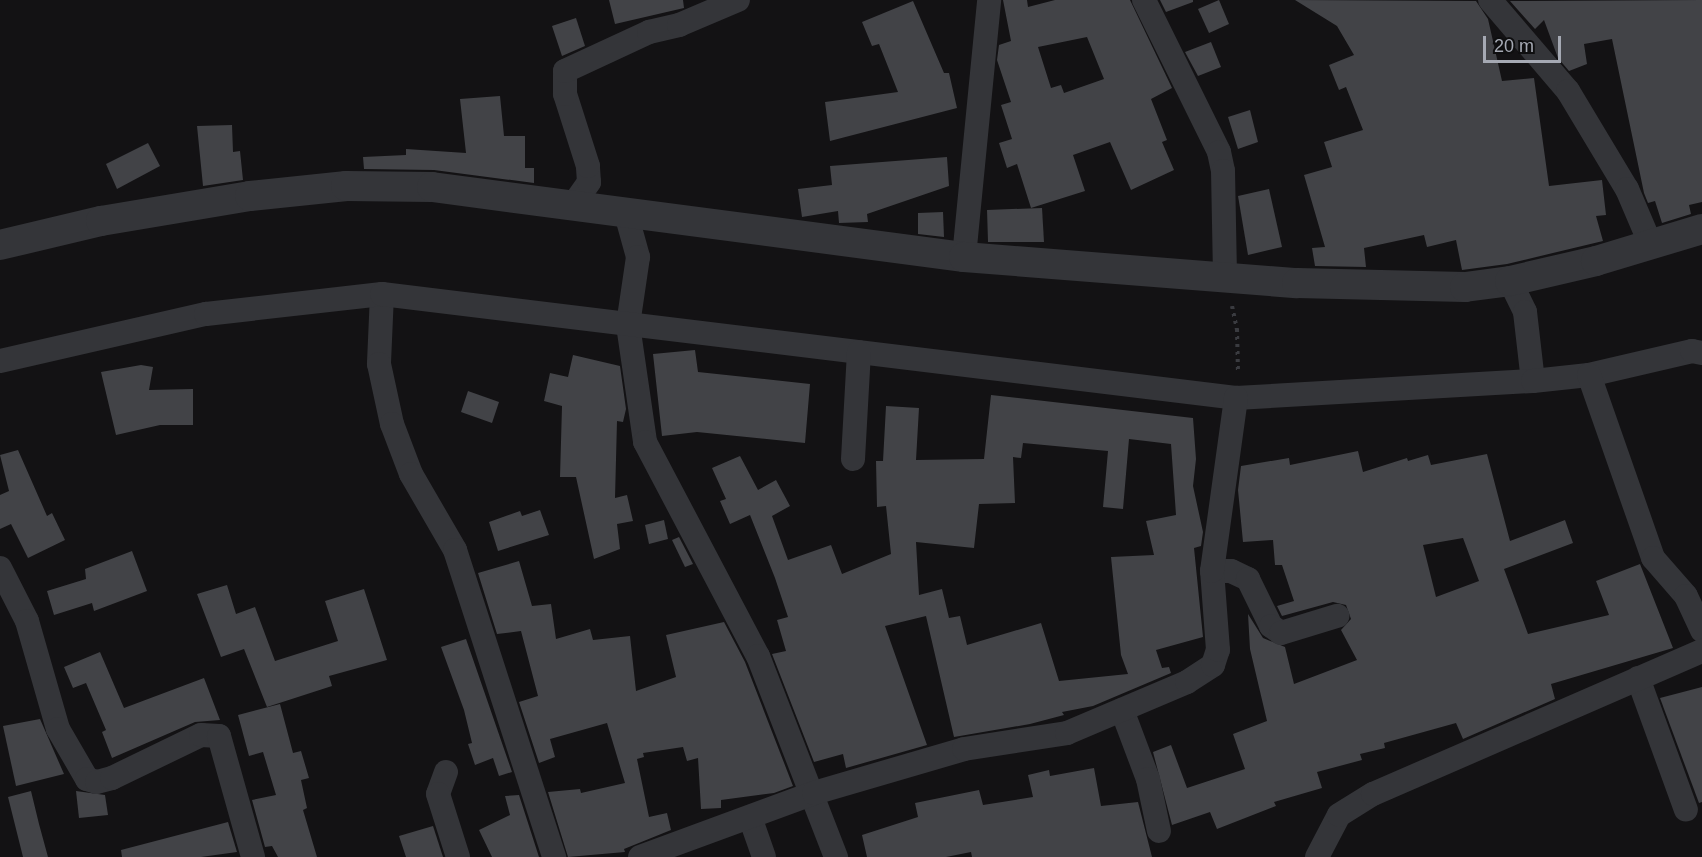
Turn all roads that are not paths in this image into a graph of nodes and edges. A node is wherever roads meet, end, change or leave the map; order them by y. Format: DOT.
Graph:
graph roads {
  1 [pos="738,0"];
  2 [pos="989,0"];
  3 [pos="1144,0"];
  4 [pos="1490,0"];
  5 [pos="573,205"];
  6 [pos="625,210"];
  7 [pos="1702,229"];
  8 [pos="1650,243"];
  9 [pos="0,245"];
  10 [pos="964,257"];
  11 [pos="1225,275"];
  12 [pos="1510,281"];
  13 [pos="382,294"];
  14 [pos="630,317"];
  15 [pos="859,352"];
  16 [pos="1702,353"];
  17 [pos="0,361"];
  18 [pos="1533,370"];
  19 [pos="1589,375"];
  20 [pos="1237,386"];
  21 [pos="853,459"];
  22 [pos="0,568"];
  23 [pos="1212,571"];
  24 [pos="1337,616"];
  25 [pos="1702,631"];
  26 [pos="1702,651"];
  27 [pos="1638,678"];
  28 [pos="1122,710"];
  29 [pos="446,772"];
  30 [pos="814,793"];
  31 [pos="1686,810"];
  32 [pos="750,817"];
  33 [pos="1159,831"];
  34 [pos="253,857"];
  35 [pos="458,857"];
  36 [pos="554,857"];
  37 [pos="640,857"];
  38 [pos="764,857"];
  39 [pos="836,857"];
  40 [pos="1317,857"];
  1 -- 5 [label="street"];
  2 -- 10 [label="street"];
  3 -- 11 [label="street"];
  4 -- 8 [label="street"];
  5 -- 6 [label="street"];
  5 -- 9 [label="street"];
  6 -- 10 [label="street"];
  6 -- 14 [label="street"];
  7 -- 8 [label="street"];
  8 -- 12 [label="street"];
  10 -- 11 [label="street"];
  11 -- 12 [label="street"];
  12 -- 18 [label="street"];
  13 -- 14 [label="street"];
  13 -- 17 [label="street"];
  13 -- 36 [label="street"];
  14 -- 15 [label="street"];
  14 -- 30 [label="street"];
  15 -- 20 [label="street"];
  15 -- 21 [label="street"];
  16 -- 19 [label="street"];
  18 -- 19 [label="street"];
  18 -- 20 [label="street"];
  19 -- 25 [label="street"];
  20 -- 23 [label="street"];
  22 -- 34 [label="street"];
  23 -- 24 [label="street"];
  23 -- 28 [label="street"];
  26 -- 27 [label="street"];
  27 -- 31 [label="street"];
  27 -- 40 [label="street"];
  28 -- 30 [label="street"];
  28 -- 33 [label="street"];
  29 -- 35 [label="street"];
  30 -- 32 [label="street"];
  30 -- 39 [label="street"];
  32 -- 37 [label="street"];
  32 -- 38 [label="street"];
}
